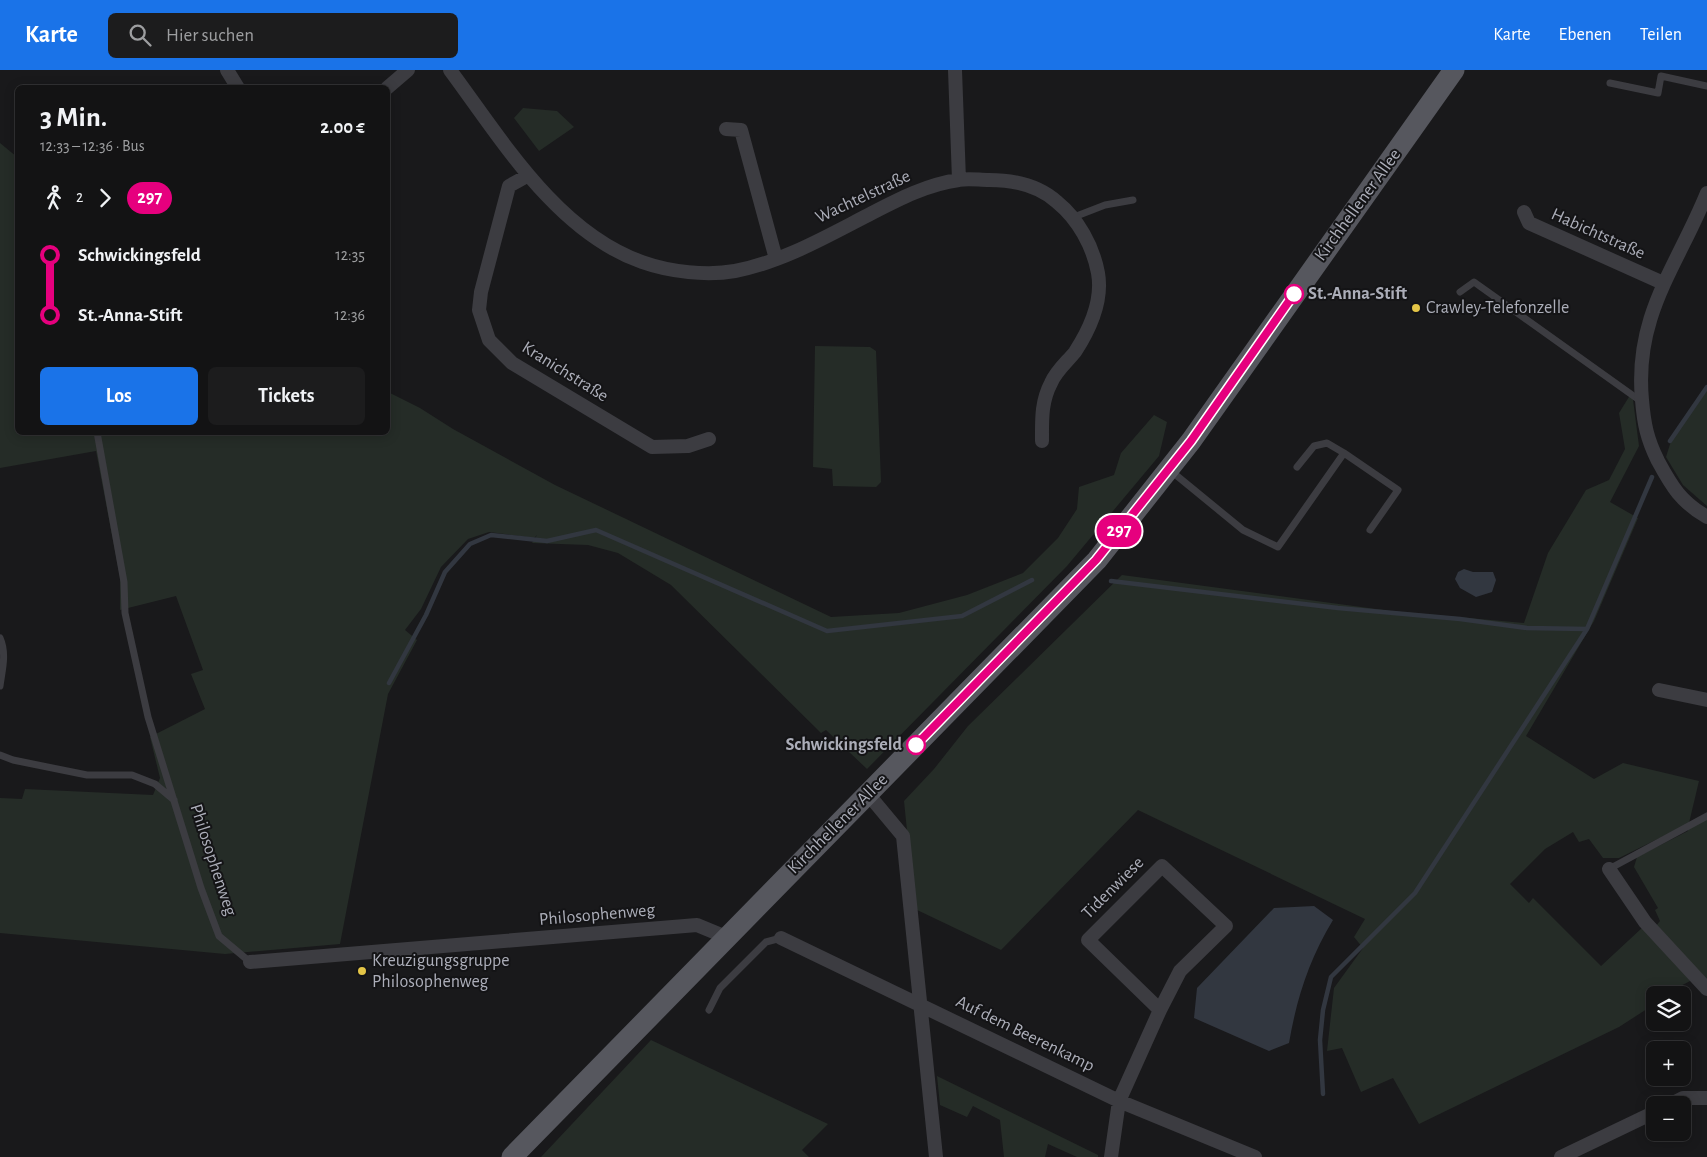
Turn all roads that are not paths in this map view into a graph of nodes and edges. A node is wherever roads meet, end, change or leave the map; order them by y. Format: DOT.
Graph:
graph roads {
  1 [pos="227,70"];
  2 [pos="408,70"];
  3 [pos="450,70"];
  4 [pos="955,70"];
  5 [pos="1454,70"];
  6 [pos="1610,83"];
  7 [pos="236,85"];
  8 [pos="390,85"];
  9 [pos="1707,86"];
  10 [pos="726,129"];
  11 [pos="527,176"];
  12 [pos="959,180"];
  13 [pos="1707,193"];
  14 [pos="1133,200"];
  15 [pos="1524,212"];
  16 [pos="1074,217"];
  17 [pos="776,259"];
  18 [pos="1662,283"];
  19 [pos="1460,292"];
  20 [pos="1642,402"];
  21 [pos="98,435"];
  22 [pos="709,439"];
  23 [pos="1042,441"];
  24 [pos="1344,453"];
  25 [pos="1297,468"];
  26 [pos="1169,470"];
  27 [pos="1707,517"];
  28 [pos="1370,530"];
  29 [pos="0,638"];
  30 [pos="0,686"];
  31 [pos="1659,690"];
  32 [pos="1707,700"];
  33 [pos="0,755"];
  34 [pos="868,794"];
  35 [pos="174,801"];
  36 [pos="1707,816"];
  37 [pos="1609,869"];
  38 [pos="726,937"];
  39 [pos="781,938"];
  40 [pos="250,962"];
  41 [pos="1707,989"];
  42 [pos="919,1002"];
  43 [pos="709,1010"];
  44 [pos="1160,1010"];
  45 [pos="1706,1096"];
  46 [pos="1691,1097"];
  47 [pos="1119,1101"];
  48 [pos="1646,1116"];
  49 [pos="512,1157"];
  50 [pos="936,1157"];
  51 [pos="1111,1157"];
  52 [pos="1255,1157"];
  53 [pos="1560,1157"];
  1 -- 7 [label="street"];
  2 -- 8 [label="street"];
  3 -- 11 [label="street, Wachtelstraße"];
  4 -- 12 [label="street"];
  5 -- 26 [label="main road, Kirchhellener Allee"];
  6 -- 9 [label="lane"];
  10 -- 17 [label="street"];
  11 -- 17 [label="street, Wachtelstraße"];
  11 -- 22 [label="street, Kranichstraße"];
  12 -- 16 [label="street, Wachtelstraße"];
  12 -- 17 [label="street, Wachtelstraße"];
  13 -- 18 [label="street"];
  14 -- 16 [label="lane"];
  15 -- 18 [label="street, Habichtstraße"];
  16 -- 23 [label="street, Wachtelstraße"];
  18 -- 20 [label="street"];
  19 -- 20 [label="lane"];
  20 -- 27 [label="street"];
  21 -- 35 [label="lane, Philosophenweg"];
  24 -- 25 [label="lane"];
  24 -- 26 [label="lane"];
  24 -- 28 [label="lane"];
  26 -- 34 [label="main road, Kirchhellener Allee"];
  29 -- 30 [label="lane"];
  31 -- 32 [label="street"];
  33 -- 35 [label="lane"];
  34 -- 38 [label="main road, Kirchhellener Allee"];
  34 -- 42 [label="street"];
  35 -- 40 [label="lane, Philosophenweg"];
  36 -- 37 [label="lane"];
  37 -- 41 [label="street"];
  38 -- 40 [label="street, Philosophenweg"];
  38 -- 49 [label="main road, Kirchhellener Allee"];
  39 -- 42 [label="street, Auf dem Beerenkamp"];
  39 -- 43 [label="lane"];
  42 -- 47 [label="street, Auf dem Beerenkamp"];
  42 -- 50 [label="street"];
  44 -- 44 [label="street, Tidenwiese"];
  44 -- 47 [label="street, Tidenwiese"];
  45 -- 46 [label="street"];
  47 -- 51 [label="street, Tidenwiese"];
  47 -- 52 [label="street, Auf dem Beerenkamp"];
  48 -- 53 [label="street"];
}
